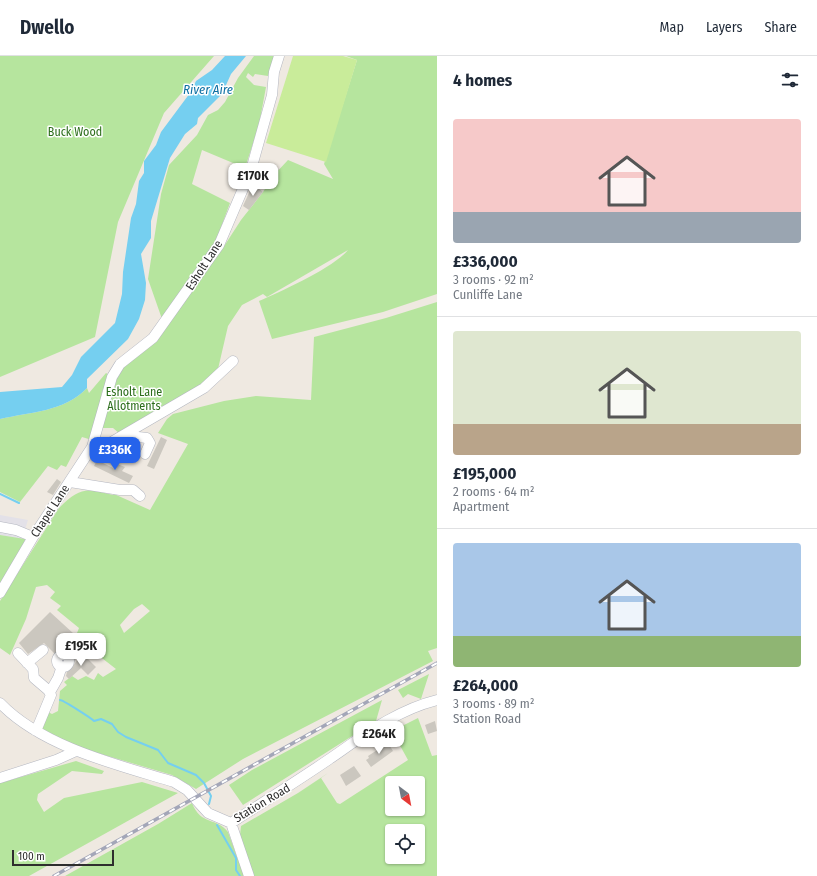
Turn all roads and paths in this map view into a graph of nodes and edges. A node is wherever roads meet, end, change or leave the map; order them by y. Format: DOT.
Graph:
graph roads {
  1 [pos="279,56"];
  2 [pos="233,361"];
  3 [pos="98,428"];
  4 [pos="113,441"];
  5 [pos="92,447"];
  6 [pos="145,454"];
  7 [pos="70,482"];
  8 [pos="140,496"];
  9 [pos="0,527"];
  10 [pos="33,537"];
  11 [pos="0,593"];
  12 [pos="43,650"];
  13 [pos="18,653"];
  14 [pos="27,663"];
  15 [pos="62,666"];
  16 [pos="50,692"];
  17 [pos="437,700"];
  18 [pos="0,703"];
  19 [pos="36,732"];
  20 [pos="76,751"];
  21 [pos="0,778"];
  22 [pos="231,822"];
  23 [pos="249,876"];
  1 -- 3 [label="street, Esholt Lane"];
  2 -- 4 [label="street"];
  3 -- 5 [label="street, Chapel Lane"];
  4 -- 5 [label="street"];
  4 -- 6 [label="street"];
  5 -- 7 [label="street, Chapel Lane"];
  7 -- 8 [label="street"];
  7 -- 10 [label="street, Chapel Lane"];
  9 -- 10 [label="street"];
  10 -- 11 [label="street, Chapel Lane"];
  12 -- 14 [label="street"];
  13 -- 14 [label="street"];
  14 -- 16 [label="street"];
  15 -- 16 [label="street"];
  16 -- 19 [label="street"];
  17 -- 22 [label="street, Station Road"];
  18 -- 19 [label="street, Station Road"];
  19 -- 20 [label="street, Station Road"];
  20 -- 21 [label="street"];
  20 -- 22 [label="street, Station Road"];
  22 -- 23 [label="street"];
}
